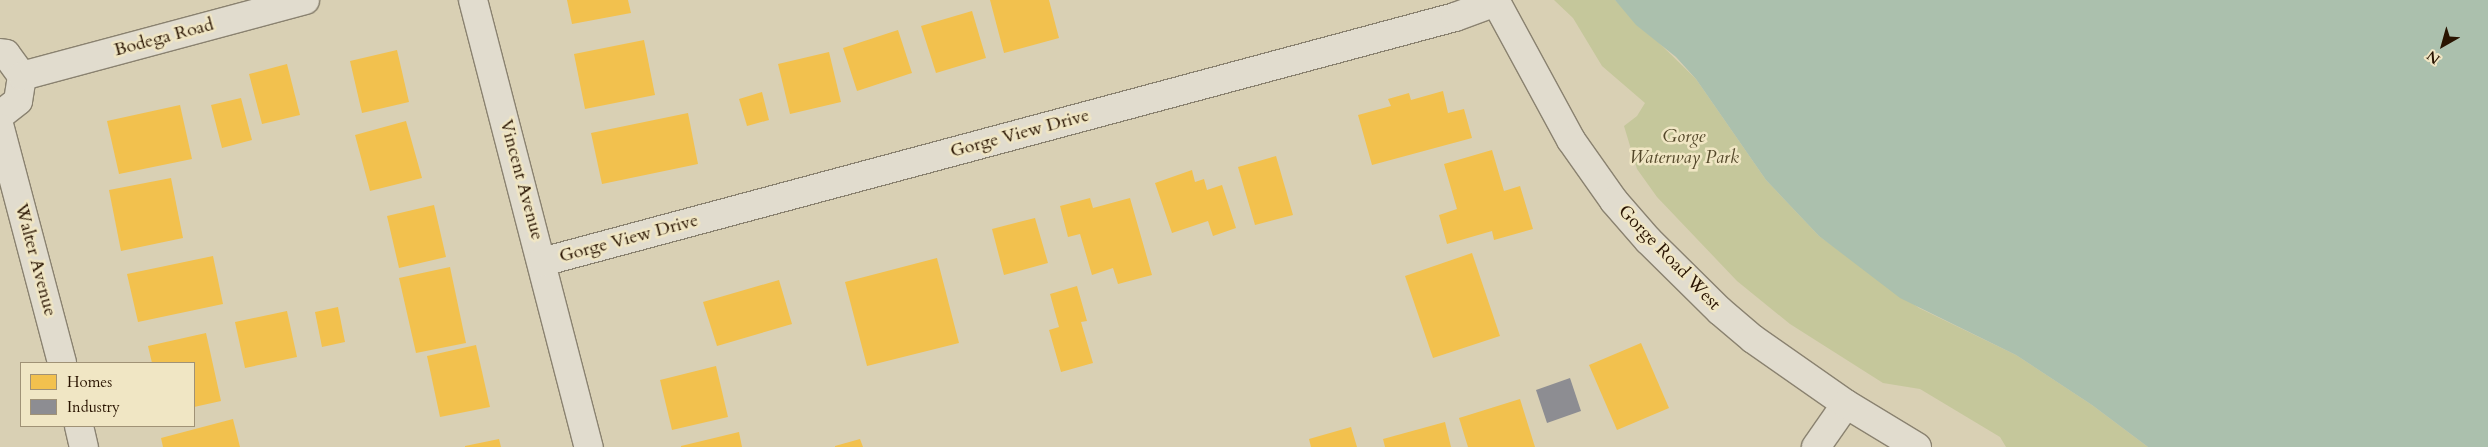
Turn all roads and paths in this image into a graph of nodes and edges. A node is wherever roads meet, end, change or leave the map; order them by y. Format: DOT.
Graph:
graph roads {
  1 [pos="305,0"];
  2 [pos="474,0"];
  3 [pos="1495,1"];
  4 [pos="0,53"];
  5 [pos="22,76"];
  6 [pos="0,115"];
  7 [pos="0,128"];
  8 [pos="542,262"];
  9 [pos="62,362"];
  10 [pos="1846,404"];
  11 [pos="79,427"];
  12 [pos="84,447"];
  13 [pos="589,447"];
  14 [pos="1816,447"];
  15 [pos="1916,447"];
  1 -- 5 [label="street, Bodega Road"];
  2 -- 8 [label="street, Vincent Avenue"];
  3 -- 8 [label="street, Gorge View Drive"];
  3 -- 10 [label="street, Gorge Road West"];
  4 -- 5 [label="street"];
  5 -- 6 [label="street"];
  7 -- 9 [label="street, Walter Avenue"];
  8 -- 13 [label="street, Vincent Avenue"];
  10 -- 14 [label="street"];
  10 -- 15 [label="street, Gorge Road West"];
  11 -- 12 [label="street"];
}
